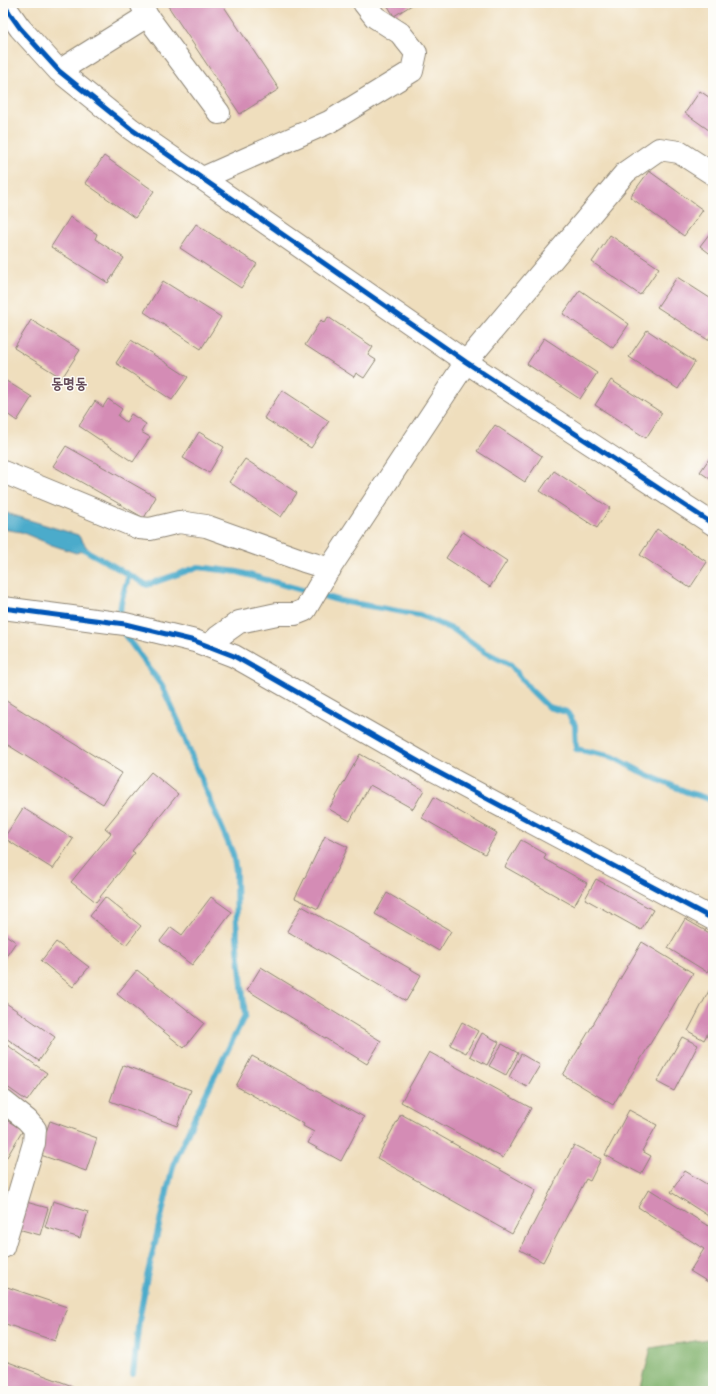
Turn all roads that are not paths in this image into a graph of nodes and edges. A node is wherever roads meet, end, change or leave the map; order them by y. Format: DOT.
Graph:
graph roads {
  1 [pos="364,3"];
  2 [pos="3,4"];
  3 [pos="144,9"];
  4 [pos="59,71"];
  5 [pos="219,113"];
  6 [pos="713,174"];
  7 [pos="203,178"];
  8 [pos="466,362"];
  9 [pos="3,472"];
  10 [pos="713,524"];
  11 [pos="328,571"];
  12 [pos="3,608"];
  13 [pos="209,646"];
  14 [pos="713,919"];
  15 [pos="3,1101"];
  16 [pos="3,1247"];
  1 -- 7 [label="street"];
  2 -- 4 [label="street"];
  3 -- 4 [label="street"];
  3 -- 5 [label="street"];
  4 -- 7 [label="street"];
  6 -- 8 [label="street"];
  7 -- 8 [label="street"];
  8 -- 10 [label="street"];
  8 -- 11 [label="street"];
  9 -- 11 [label="street"];
  11 -- 13 [label="street"];
  12 -- 13 [label="street"];
  13 -- 14 [label="street"];
  15 -- 16 [label="street"];
}
